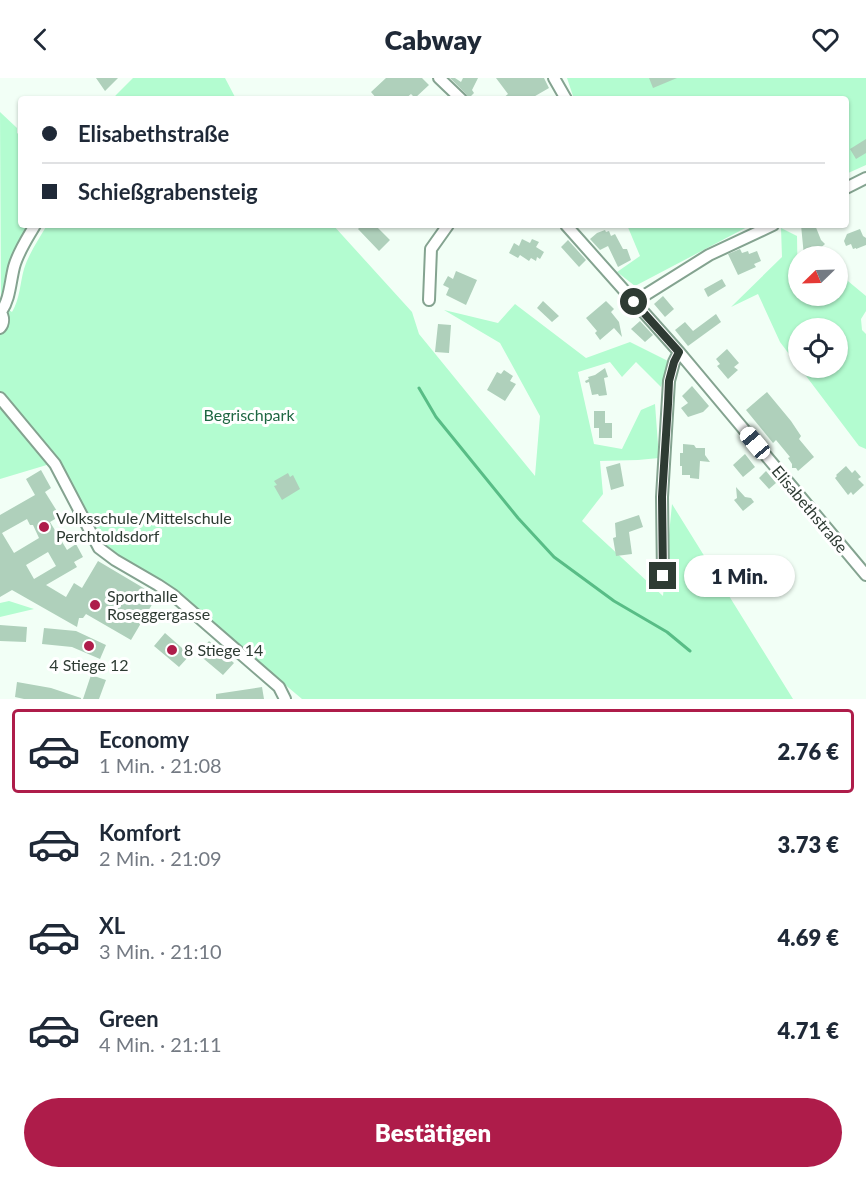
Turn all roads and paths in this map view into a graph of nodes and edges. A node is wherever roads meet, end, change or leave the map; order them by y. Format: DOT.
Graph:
graph roads {
  1 [pos="440,78"];
  2 [pos="554,78"];
  3 [pos="458,96"];
  4 [pos="564,96"];
  5 [pos="866,178"];
  6 [pos="849,186"];
  7 [pos="33,228"];
  8 [pos="446,228"];
  9 [pos="569,228"];
  10 [pos="767,228"];
  11 [pos="429,300"];
  12 [pos="634,302"];
  13 [pos="0,312"];
  14 [pos="0,328"];
  15 [pos="679,352"];
  16 [pos="0,398"];
  17 [pos="866,575"];
  18 [pos="663,576"];
  19 [pos="285,699"];
  1 -- 3 [label="street"];
  2 -- 4 [label="street"];
  5 -- 6 [label="street"];
  7 -- 13 [label="street"];
  8 -- 11 [label="street"];
  9 -- 12 [label="street, Elisabethstraße"];
  10 -- 12 [label="street"];
  12 -- 15 [label="street, Elisabethstraße"];
  13 -- 14 [label="street"];
  15 -- 17 [label="street, Elisabethstraße"];
  15 -- 18 [label="street"];
  16 -- 19 [label="street"];
}
